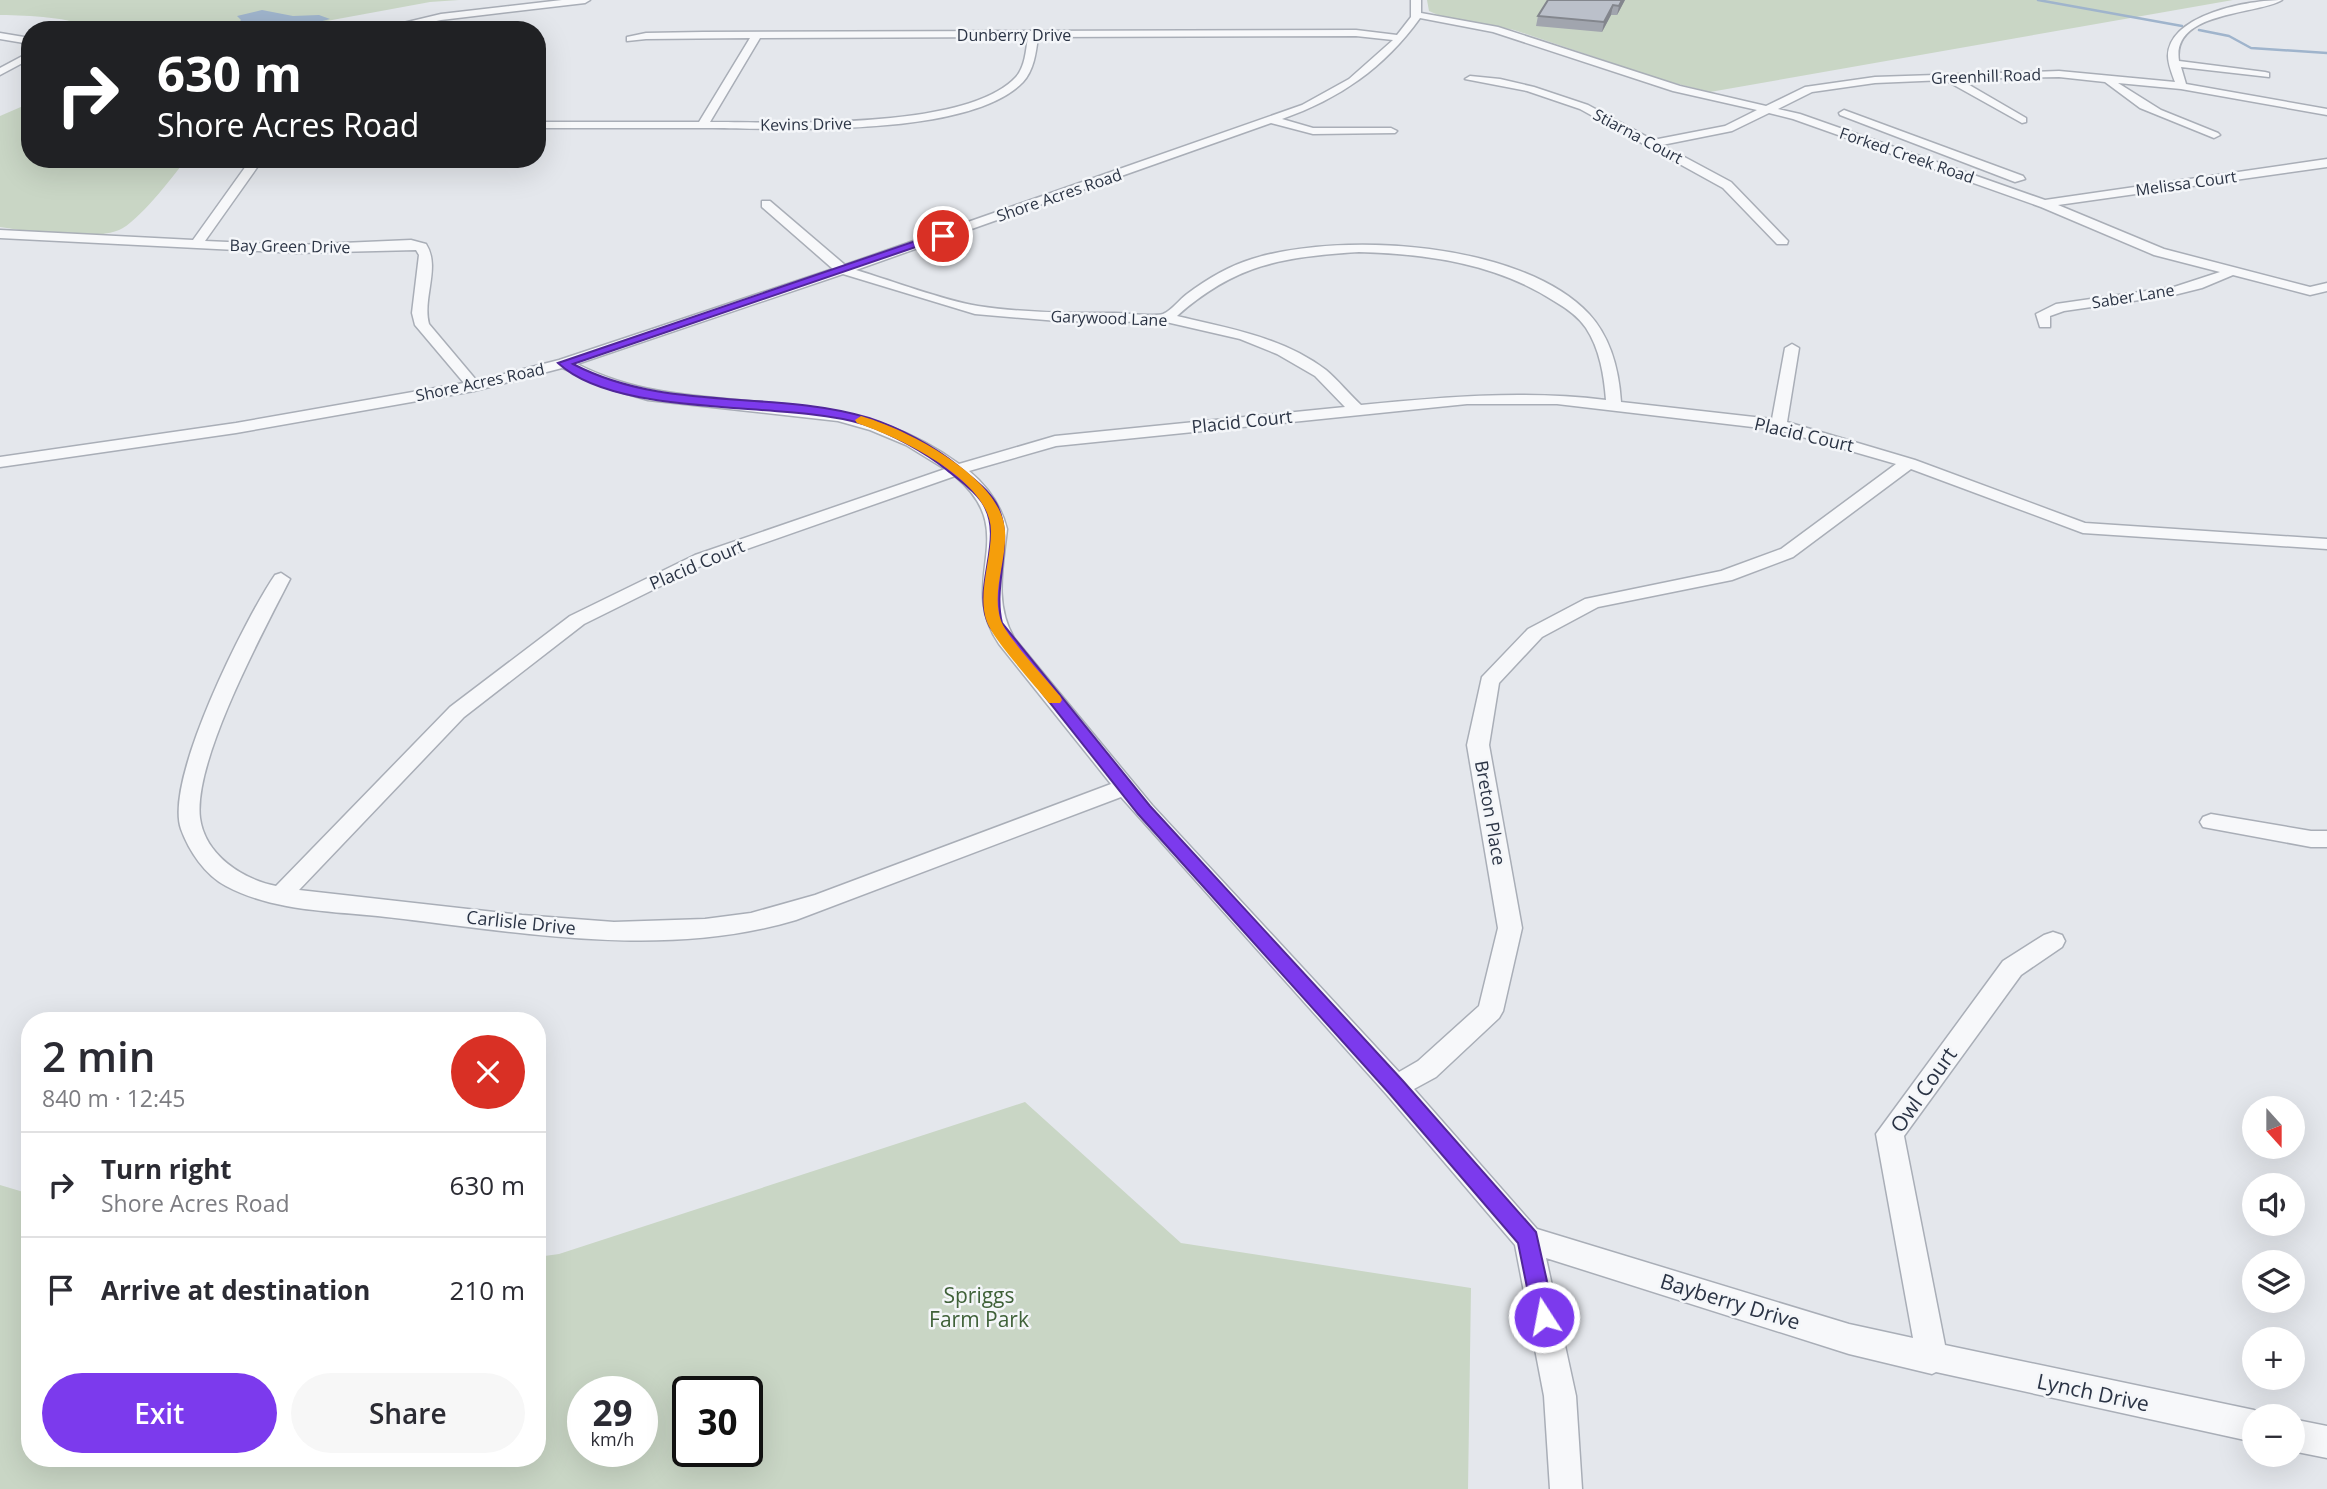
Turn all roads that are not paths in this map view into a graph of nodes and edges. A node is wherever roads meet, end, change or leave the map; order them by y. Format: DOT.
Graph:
graph roads {
  1 [pos="585,0"];
  2 [pos="2277,0"];
  3 [pos="1416,11"];
  4 [pos="422,21"];
  5 [pos="1033,35"];
  6 [pos="0,36"];
  7 [pos="757,36"];
  8 [pos="1398,38"];
  9 [pos="630,39"];
  10 [pos="21,40"];
  11 [pos="21,60"];
  12 [pos="2177,64"];
  13 [pos="0,72"];
  14 [pos="2265,75"];
  15 [pos="1948,77"];
  16 [pos="2107,78"];
  17 [pos="1470,79"];
  18 [pos="2181,86"];
  19 [pos="1768,110"];
  20 [pos="2325,110"];
  21 [pos="1844,113"];
  22 [pos="1272,120"];
  23 [pos="2022,120"];
  24 [pos="546,125"];
  25 [pos="702,125"];
  26 [pos="1391,131"];
  27 [pos="2214,135"];
  28 [pos="1654,143"];
  29 [pos="1946,151"];
  30 [pos="1918,158"];
  31 [pos="2327,163"];
  32 [pos="251,168"];
  33 [pos="2019,179"];
  34 [pos="766,204"];
  35 [pos="2045,204"];
  36 [pos="0,234"];
  37 [pos="1782,240"];
  38 [pos="197,243"];
  39 [pos="843,270"];
  40 [pos="2231,271"];
  41 [pos="2327,287"];
  42 [pos="1166,318"];
  43 [pos="2045,324"];
  44 [pos="1792,348"];
  45 [pos="564,363"];
  46 [pos="474,386"];
  47 [pos="1615,406"];
  48 [pos="1356,410"];
  49 [pos="1779,425"];
  50 [pos="0,462"];
  51 [pos="1909,463"];
  52 [pos="959,471"];
  53 [pos="2327,544"];
  54 [pos="281,579"];
  55 [pos="1125,787"];
  56 [pos="2211,822"];
  57 [pos="2327,839"];
  58 [pos="280,896"];
  59 [pos="2053,941"];
  60 [pos="1396,1087"];
  61 [pos="1528,1239"];
  62 [pos="1933,1359"];
  63 [pos="2242,1423"];
  64 [pos="2305,1437"];
  65 [pos="2327,1442"];
  66 [pos="1566,1489"];
  1 -- 4 [label="street"];
  2 -- 12 [label="street"];
  3 -- 8 [label="street, Shore Acres Road"];
  3 -- 19 [label="street, Forked Creek Road"];
  5 -- 7 [label="street, Dunberry Drive"];
  5 -- 8 [label="street, Dunberry Drive"];
  5 -- 25 [label="street, Kevins Drive"];
  6 -- 10 [label="street"];
  7 -- 9 [label="street, Dunberry Drive"];
  7 -- 25 [label="street"];
  8 -- 22 [label="street, Shore Acres Road"];
  11 -- 13 [label="street"];
  12 -- 14 [label="street"];
  12 -- 18 [label="street"];
  15 -- 16 [label="street, Greenhill Road"];
  15 -- 19 [label="street, Greenhill Road"];
  15 -- 23 [label="street"];
  16 -- 18 [label="street, Greenhill Road"];
  16 -- 27 [label="street"];
  17 -- 28 [label="street, Stiarna Court"];
  18 -- 20 [label="street, Greenhill Road"];
  19 -- 28 [label="street, Greenhill Road"];
  19 -- 30 [label="street, Forked Creek Road"];
  21 -- 29 [label="street"];
  22 -- 26 [label="street"];
  22 -- 39 [label="street, Shore Acres Road"];
  24 -- 25 [label="street, Kevins Drive"];
  28 -- 37 [label="street, Stiarna Court"];
  29 -- 30 [label="street"];
  29 -- 33 [label="street"];
  30 -- 35 [label="street, Forked Creek Road"];
  31 -- 35 [label="street, Melissa Court"];
  32 -- 38 [label="street"];
  34 -- 39 [label="street"];
  35 -- 40 [label="street, Forked Creek Road"];
  36 -- 38 [label="street, Bay Green Drive"];
  38 -- 46 [label="street, Bay Green Drive"];
  39 -- 42 [label="street, Garywood Lane"];
  39 -- 45 [label="street, Shore Acres Road"];
  40 -- 41 [label="street, Forked Creek Road"];
  40 -- 43 [label="street, Saber Lane"];
  42 -- 47 [label="street"];
  42 -- 48 [label="street, Garywood Lane"];
  44 -- 49 [label="street"];
  45 -- 46 [label="street, Shore Acres Road"];
  45 -- 52 [label="street"];
  46 -- 50 [label="street, Shore Acres Road"];
  47 -- 48 [label="street, Placid Court"];
  47 -- 49 [label="street, Placid Court"];
  48 -- 52 [label="street, Placid Court"];
  49 -- 51 [label="street, Placid Court"];
  51 -- 53 [label="street, Placid Court"];
  51 -- 60 [label="street, Breton Place"];
  52 -- 55 [label="street"];
  52 -- 58 [label="street, Placid Court"];
  54 -- 58 [label="street, Carlisle Drive"];
  55 -- 58 [label="street, Carlisle Drive"];
  55 -- 60 [label="street"];
  56 -- 57 [label="street"];
  59 -- 62 [label="street, Owl Court"];
  60 -- 61 [label="street"];
  61 -- 62 [label="street, Bayberry Drive"];
  61 -- 66 [label="street"];
  62 -- 63 [label="street, Lynch Drive"];
  64 -- 65 [label="street"];
}
